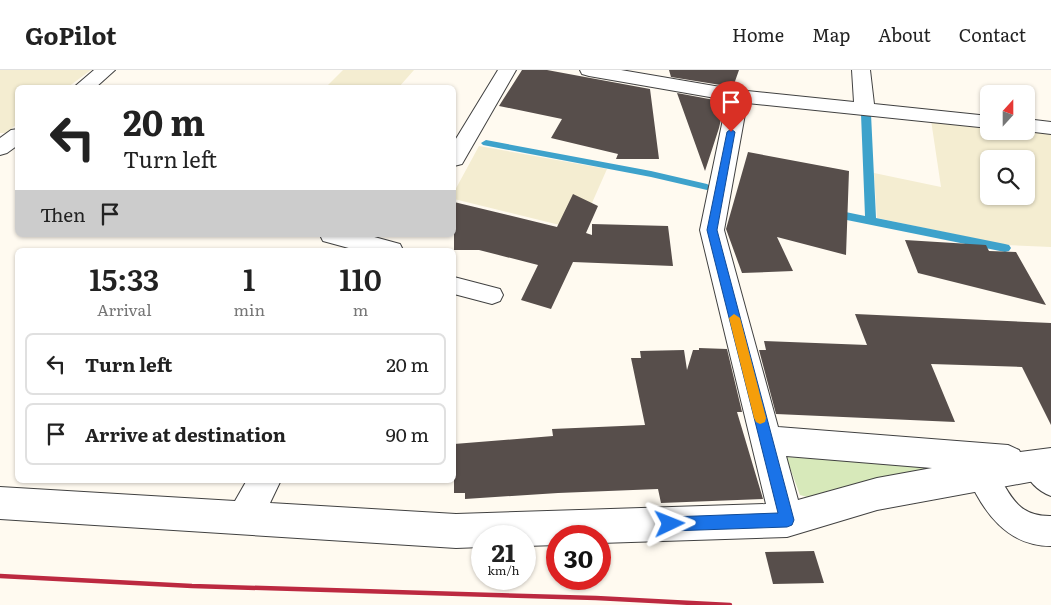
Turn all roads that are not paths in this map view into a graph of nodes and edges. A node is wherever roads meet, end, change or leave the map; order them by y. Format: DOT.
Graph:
graph roads {
  1 [pos="106,70"];
  2 [pos="507,70"];
  3 [pos="590,70"];
  4 [pos="861,70"];
  5 [pos="676,77"];
  6 [pos="86,85"];
  7 [pos="738,96"];
  8 [pos="865,109"];
  9 [pos="980,121"];
  10 [pos="1035,126"];
  11 [pos="1051,128"];
  12 [pos="15,138"];
  13 [pos="0,150"];
  14 [pos="15,155"];
  15 [pos="456,156"];
  16 [pos="340,237"];
  17 [pos="407,237"];
  18 [pos="383,248"];
  19 [pos="400,248"];
  20 [pos="456,287"];
  21 [pos="492,296"];
  22 [pos="766,440"];
  23 [pos="1045,468"];
  24 [pos="981,475"];
  25 [pos="263,483"];
  26 [pos="0,503"];
  27 [pos="244,518"];
  28 [pos="787,520"];
  29 [pos="1051,531"];
  1 -- 6 [label="street"];
  2 -- 15 [label="street"];
  3 -- 5 [label="street"];
  4 -- 8 [label="street"];
  5 -- 7 [label="street"];
  7 -- 8 [label="street"];
  7 -- 22 [label="street"];
  8 -- 9 [label="street"];
  10 -- 11 [label="street"];
  12 -- 13 [label="street"];
  13 -- 14 [label="street"];
  16 -- 18 [label="street"];
  17 -- 19 [label="street"];
  20 -- 21 [label="lane"];
  22 -- 23 [label="street"];
  22 -- 28 [label="street"];
  23 -- 24 [label="street"];
  24 -- 28 [label="street"];
  24 -- 29 [label="lane"];
  25 -- 27 [label="street"];
  26 -- 27 [label="street"];
  27 -- 28 [label="street"];
}
